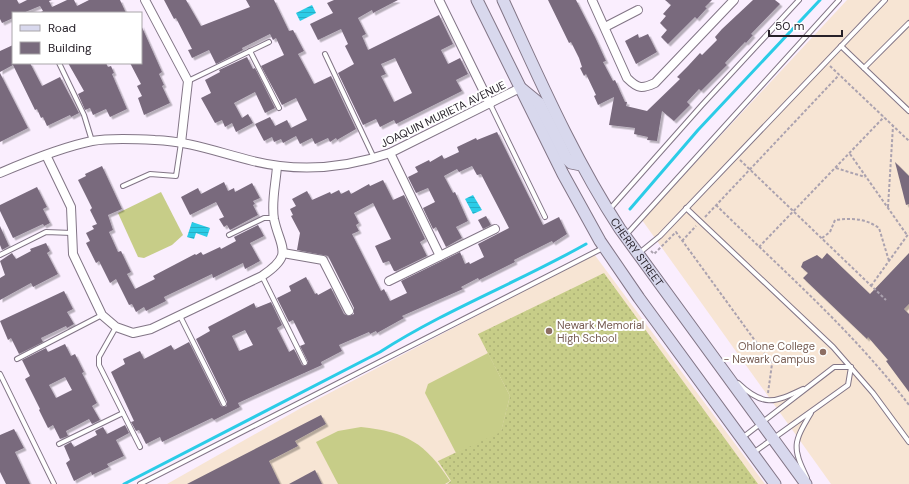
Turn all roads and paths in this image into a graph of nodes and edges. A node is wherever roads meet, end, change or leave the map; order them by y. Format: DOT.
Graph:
graph roads {
  1 [pos="145,0"];
  2 [pos="438,0"];
  3 [pos="477,0"];
  4 [pos="503,0"];
  5 [pos="592,0"];
  6 [pos="734,0"];
  7 [pos="799,0"];
  8 [pos="839,0"];
  9 [pos="885,0"];
  10 [pos="638,10"];
  11 [pos="909,23"];
  12 [pos="605,27"];
  13 [pos="269,42"];
  14 [pos="841,46"];
  15 [pos="250,51"];
  16 [pos="324,54"];
  17 [pos="826,62"];
  18 [pos="59,64"];
  19 [pos="864,68"];
  20 [pos="840,75"];
  21 [pos="188,81"];
  22 [pos="520,88"];
  23 [pos="490,104"];
  24 [pos="279,108"];
  25 [pos="909,111"];
  26 [pos="884,117"];
  27 [pos="893,126"];
  28 [pos="92,141"];
  29 [pos="909,141"];
  30 [pos="181,143"];
  31 [pos="390,153"];
  32 [pos="850,154"];
  33 [pos="46,156"];
  34 [pos="736,156"];
  35 [pos="374,158"];
  36 [pos="581,165"];
  37 [pos="278,166"];
  38 [pos="836,168"];
  39 [pos="749,170"];
  40 [pos="0,173"];
  41 [pos="866,178"];
  42 [pos="123,186"];
  43 [pos="725,194"];
  44 [pos="716,205"];
  45 [pos="686,208"];
  46 [pos="888,208"];
  47 [pos="608,211"];
  48 [pos="794,212"];
  49 [pos="545,217"];
  50 [pos="274,218"];
  51 [pos="495,229"];
  52 [pos="72,233"];
  53 [pos="909,233"];
  54 [pos="229,235"];
  55 [pos="907,235"];
  56 [pos="625,236"];
  57 [pos="822,238"];
  58 [pos="648,246"];
  59 [pos="604,247"];
  60 [pos="759,247"];
  61 [pos="283,253"];
  62 [pos="638,254"];
  63 [pos="0,255"];
  64 [pos="440,256"];
  65 [pos="889,261"];
  66 [pos="262,276"];
  67 [pos="389,281"];
  68 [pos="871,286"];
  69 [pos="886,300"];
  70 [pos="349,311"];
  71 [pos="102,315"];
  72 [pos="180,316"];
  73 [pos="116,327"];
  74 [pos="17,359"];
  75 [pos="305,363"];
  76 [pos="719,364"];
  77 [pos="851,367"];
  78 [pos="0,374"];
  79 [pos="811,386"];
  80 [pos="767,401"];
  81 [pos="224,404"];
  82 [pos="909,406"];
  83 [pos="812,411"];
  84 [pos="123,413"];
  85 [pos="762,423"];
  86 [pos="742,438"];
  87 [pos="774,440"];
  88 [pos="909,442"];
  89 [pos="59,444"];
  90 [pos="140,447"];
  91 [pos="753,453"];
  92 [pos="54,484"];
  93 [pos="140,484"];
  94 [pos="775,484"];
  95 [pos="806,484"];
  96 [pos="810,484"];
  1 -- 21 [label="street"];
  2 -- 23 [label="street"];
  3 -- 22 [label="main road, CHERRY STREET"];
  4 -- 36 [label="main road, CHERRY STREET"];
  5 -- 12 [label="street"];
  6 -- 12 [label="street"];
  7 -- 47 [label="lane"];
  8 -- 56 [label="lane"];
  9 -- 14 [label="lane"];
  10 -- 12 [label="street"];
  11 -- 19 [label="lane"];
  13 -- 15 [label="lane"];
  14 -- 17 [label="lane"];
  14 -- 19 [label="lane"];
  15 -- 21 [label="lane"];
  15 -- 24 [label="lane"];
  16 -- 35 [label="lane"];
  17 -- 20 [label="path"];
  17 -- 34 [label="lane"];
  18 -- 28 [label="lane"];
  19 -- 25 [label="lane"];
  20 -- 26 [label="path"];
  20 -- 39 [label="path"];
  21 -- 30 [label="street"];
  22 -- 23 [label="street, JOAQUIN MURIETA AVENUE"];
  22 -- 36 [label="main road"];
  22 -- 59 [label="main road, CHERRY STREET"];
  23 -- 31 [label="street, JOAQUIN MURIETA AVENUE"];
  23 -- 49 [label="lane"];
  26 -- 27 [label="path"];
  26 -- 32 [label="path"];
  27 -- 29 [label="path"];
  27 -- 46 [label="path"];
  28 -- 30 [label="street, JOAQUIN MURIETA AVENUE"];
  28 -- 33 [label="street, JOAQUIN MURIETA AVENUE"];
  30 -- 37 [label="street, JOAQUIN MURIETA AVENUE"];
  30 -- 42 [label="lane"];
  31 -- 35 [label="street, JOAQUIN MURIETA AVENUE"];
  31 -- 64 [label="street"];
  32 -- 38 [label="path"];
  32 -- 41 [label="path"];
  33 -- 40 [label="street, JOAQUIN MURIETA AVENUE"];
  33 -- 52 [label="street"];
  34 -- 39 [label="path"];
  34 -- 45 [label="lane"];
  35 -- 37 [label="street, JOAQUIN MURIETA AVENUE"];
  36 -- 47 [label="main road, CHERRY STREET"];
  37 -- 50 [label="street"];
  38 -- 41 [label="path"];
  38 -- 48 [label="path"];
  39 -- 43 [label="path"];
  39 -- 48 [label="path"];
  41 -- 46 [label="path"];
  44 -- 60 [label="path"];
  45 -- 58 [label="lane"];
  45 -- 77 [label="lane"];
  46 -- 55 [label="path"];
  47 -- 56 [label="main road, CHERRY STREET"];
  48 -- 57 [label="path"];
  48 -- 60 [label="path"];
  50 -- 54 [label="lane"];
  50 -- 61 [label="street"];
  51 -- 64 [label="street"];
  52 -- 63 [label="lane"];
  52 -- 71 [label="street"];
  53 -- 55 [label="path"];
  55 -- 65 [label="path"];
  56 -- 62 [label="main road, CHERRY STREET"];
  57 -- 65 [label="path"];
  57 -- 68 [label="path"];
  58 -- 62 [label="lane"];
  58 -- 80 [label="path"];
  59 -- 86 [label="main road, CHERRY STREET"];
  59 -- 93 [label="lane"];
  60 -- 82 [label="path"];
  61 -- 66 [label="street"];
  61 -- 70 [label="street"];
  62 -- 76 [label="main road, CHERRY STREET"];
  64 -- 67 [label="street"];
  65 -- 68 [label="path"];
  66 -- 72 [label="street"];
  66 -- 75 [label="lane"];
  68 -- 69 [label="path"];
  71 -- 73 [label="street"];
  71 -- 74 [label="lane"];
  72 -- 73 [label="street"];
  72 -- 81 [label="lane"];
  73 -- 84 [label="lane"];
  76 -- 80 [label="lane"];
  76 -- 85 [label="main road, CHERRY STREET"];
  77 -- 79 [label="lane"];
  77 -- 83 [label="lane"];
  77 -- 88 [label="lane"];
  78 -- 92 [label="lane"];
  79 -- 80 [label="lane"];
  79 -- 85 [label="lane"];
  83 -- 87 [label="lane"];
  83 -- 96 [label="lane"];
  84 -- 89 [label="lane"];
  84 -- 90 [label="lane"];
  85 -- 86 [label="lane"];
  85 -- 87 [label="main road, CHERRY STREET"];
  86 -- 91 [label="main road, CHERRY STREET"];
  87 -- 91 [label="lane"];
  87 -- 95 [label="main road, CHERRY STREET"];
  91 -- 94 [label="main road, CHERRY STREET"];
}
